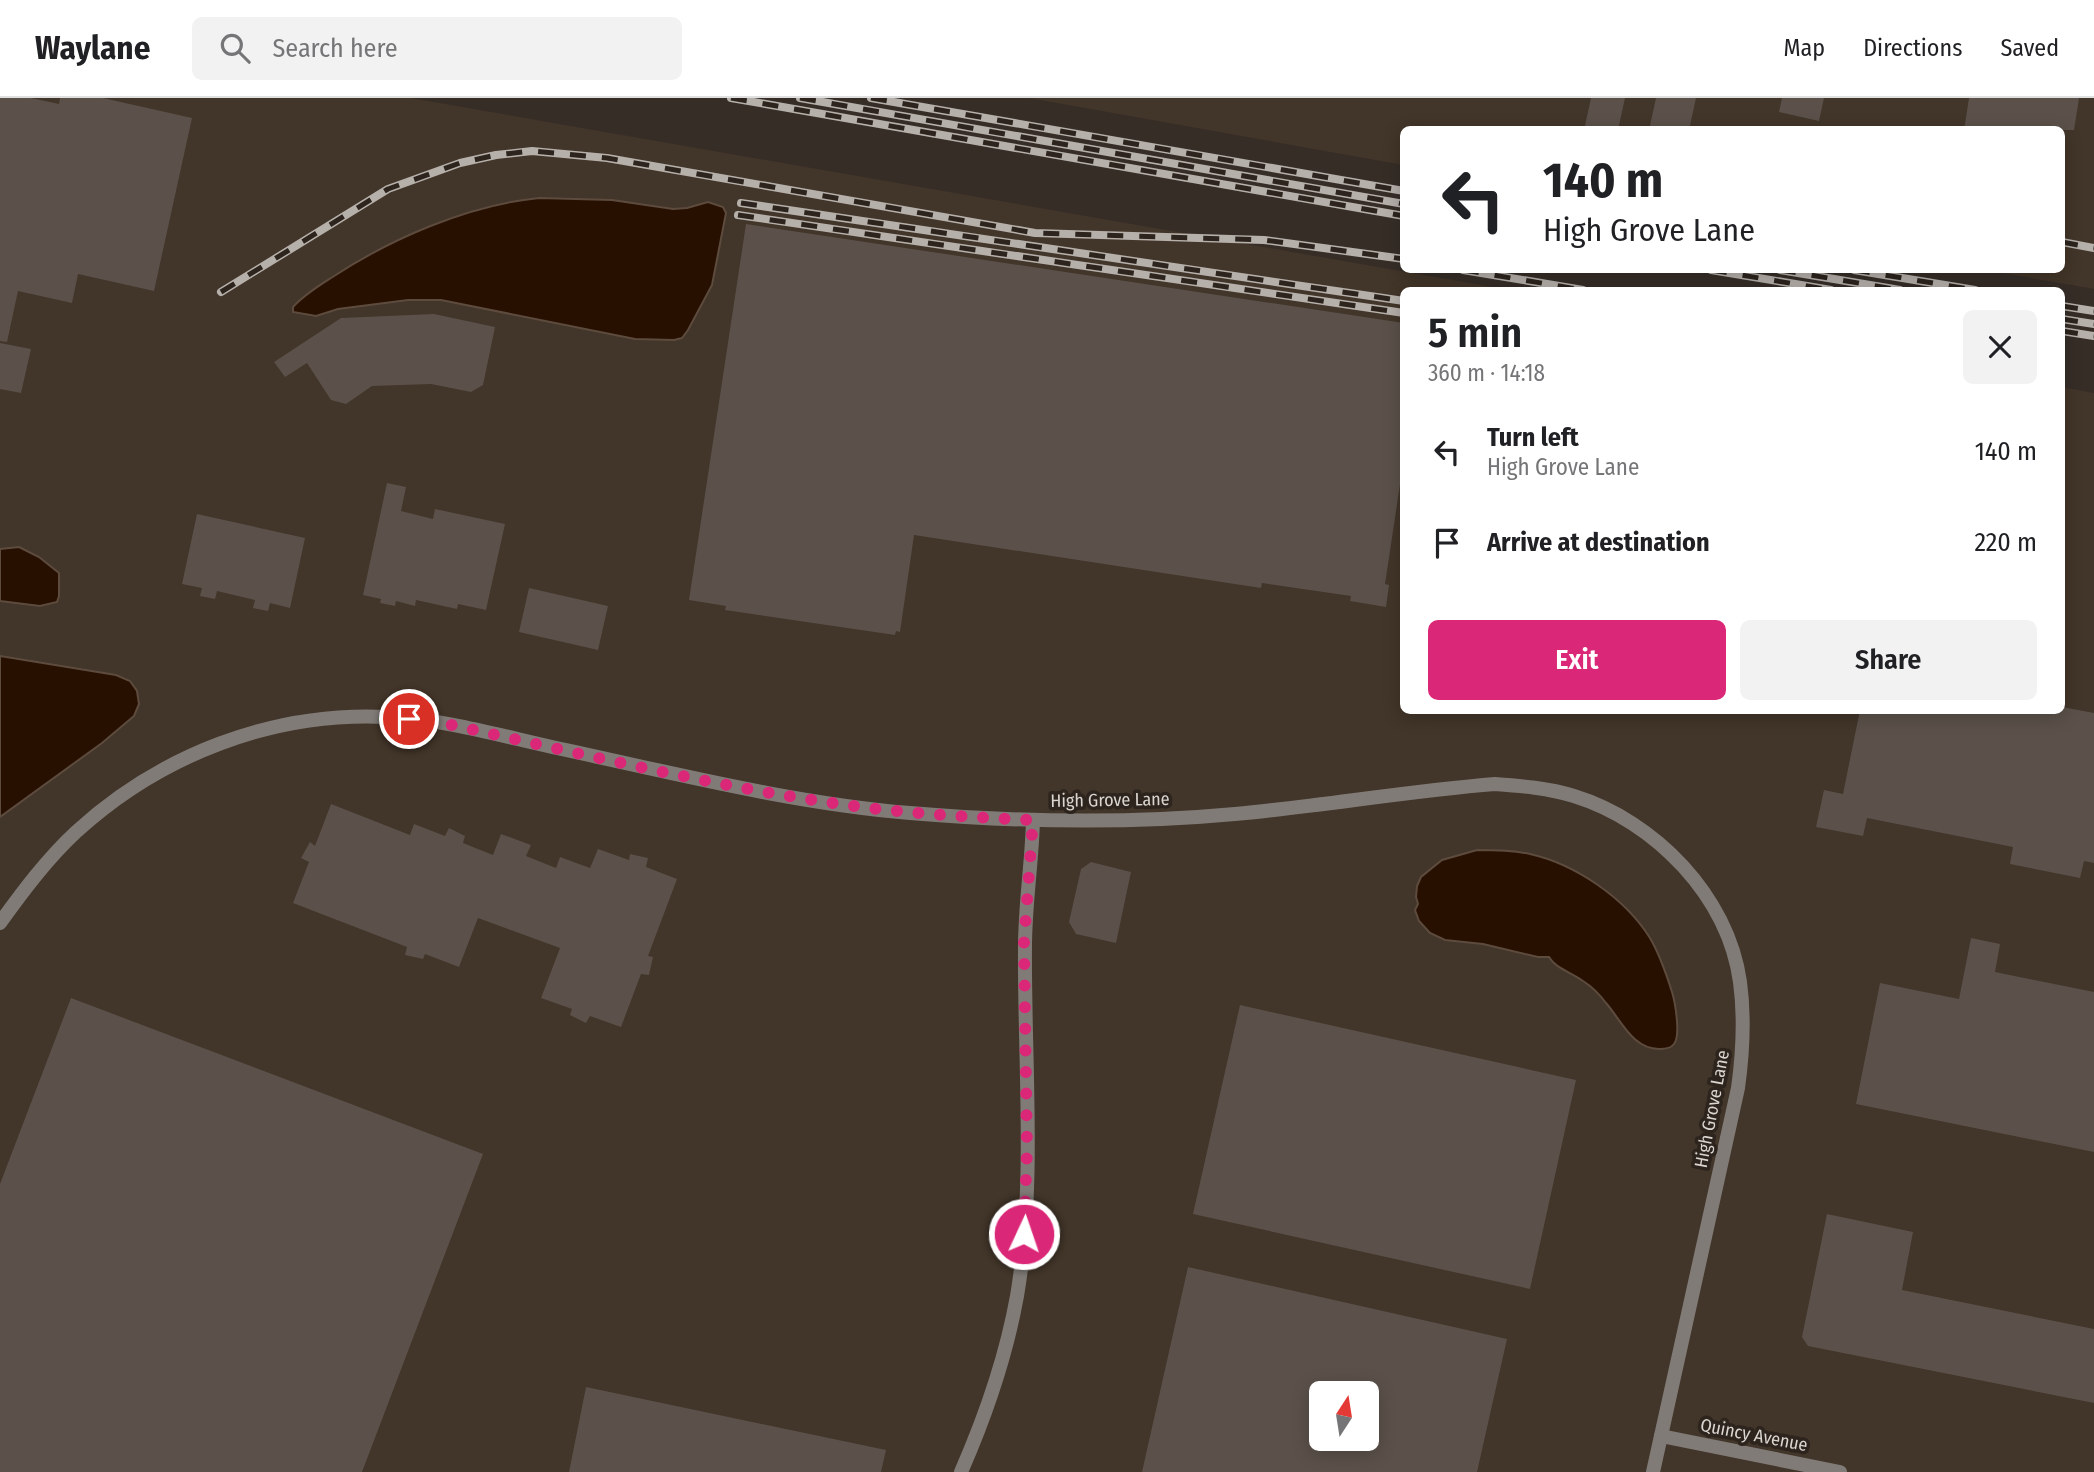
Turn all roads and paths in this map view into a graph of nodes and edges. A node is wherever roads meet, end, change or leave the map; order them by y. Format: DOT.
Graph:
graph roads {
  1 [pos="1033,820"];
  2 [pos="0,923"];
  3 [pos="1661,1436"];
  4 [pos="961,1472"];
  5 [pos="1653,1472"];
  6 [pos="1840,1472"];
  1 -- 2 [label="street, High Grove Lane"];
  1 -- 3 [label="street, High Grove Lane"];
  1 -- 4 [label="street"];
  3 -- 5 [label="street, High Grove Lane"];
  3 -- 6 [label="street, Quincy Avenue"];
}
